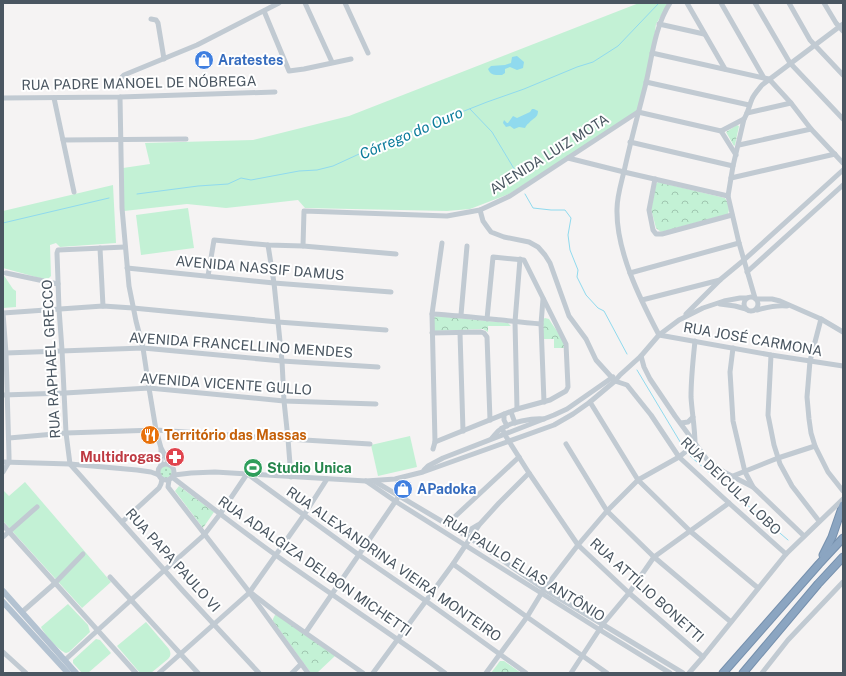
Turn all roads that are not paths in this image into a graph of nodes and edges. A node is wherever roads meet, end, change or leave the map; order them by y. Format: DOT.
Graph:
graph roads {
  1 [pos="279,3"];
  2 [pos="305,3"];
  3 [pos="670,3"];
  4 [pos="686,3"];
  5 [pos="721,3"];
  6 [pos="756,3"];
  7 [pos="789,3"];
  8 [pos="824,3"];
  9 [pos="347,4"];
  10 [pos="264,10"];
  11 [pos="152,19"];
  12 [pos="659,24"];
  13 [pos="841,25"];
  14 [pos="843,31"];
  15 [pos="704,34"];
  16 [pos="814,45"];
  17 [pos="368,53"];
  18 [pos="652,54"];
  19 [pos="164,59"];
  20 [pos="350,59"];
  21 [pos="332,62"];
  22 [pos="790,63"];
  23 [pos="725,69"];
  24 [pos="843,75"];
  25 [pos="766,79"];
  26 [pos="646,82"];
  27 [pos="118,87"];
  28 [pos="275,92"];
  29 [pos="120,97"];
  30 [pos="3,98"];
  31 [pos="54,98"];
  32 [pos="791,103"];
  33 [pos="750,105"];
  34 [pos="638,112"];
  35 [pos="747,113"];
  36 [pos="744,119"];
  37 [pos="843,119"];
  38 [pos="811,129"];
  39 [pos="721,131"];
  40 [pos="186,139"];
  41 [pos="63,140"];
  42 [pos="121,140"];
  43 [pos="630,142"];
  44 [pos="739,145"];
  45 [pos="835,154"];
  46 [pos="736,155"];
  47 [pos="568,158"];
  48 [pos="843,162"];
  49 [pos="733,166"];
  50 [pos="843,170"];
  51 [pos="624,172"];
  52 [pos="731,178"];
  53 [pos="655,179"];
  54 [pos="843,185"];
  55 [pos="74,192"];
  56 [pos="820,192"];
  57 [pos="728,196"];
  58 [pos="827,200"];
  59 [pos="480,210"];
  60 [pos="732,215"];
  61 [pos="442,243"];
  62 [pos="739,243"];
  63 [pos="268,245"];
  64 [pos="303,246"];
  65 [pos="467,246"];
  66 [pos="125,247"];
  67 [pos="100,248"];
  68 [pos="396,254"];
  69 [pos="520,259"];
  70 [pos="744,260"];
  71 [pos="127,268"];
  72 [pos="747,272"];
  73 [pos="6,273"];
  74 [pos="630,273"];
  75 [pos="208,276"];
  76 [pos="721,280"];
  77 [pos="750,282"];
  78 [pos="274,283"];
  79 [pos="58,284"];
  80 [pos="391,292"];
  81 [pos="543,298"];
  82 [pos="748,298"];
  83 [pos="756,298"];
  84 [pos="642,300"];
  85 [pos="717,304"];
  86 [pos="103,306"];
  87 [pos="792,306"];
  88 [pos="133,308"];
  89 [pos="59,309"];
  90 [pos="746,309"];
  91 [pos="757,310"];
  92 [pos="3,313"];
  93 [pos="432,314"];
  94 [pos="551,314"];
  95 [pos="460,315"];
  96 [pos="541,316"];
  97 [pos="487,319"];
  98 [pos="821,319"];
  99 [pos="679,320"];
  100 [pos="278,322"];
  101 [pos="515,322"];
  102 [pos="541,324"];
  103 [pos="386,330"];
  104 [pos="843,332"];
  105 [pos="432,333"];
  106 [pos="460,333"];
  107 [pos="659,335"];
  108 [pos="695,341"];
  109 [pos="143,348"];
  110 [pos="733,348"];
  111 [pos="62,350"];
  112 [pos="6,353"];
  113 [pos="771,355"];
  114 [pos="641,356"];
  115 [pos="282,361"];
  116 [pos="810,361"];
  117 [pos="843,366"];
  118 [pos="378,367"];
  119 [pos="613,379"];
  120 [pos="149,388"];
  121 [pos="64,393"];
  122 [pos="5,395"];
  123 [pos="284,401"];
  124 [pos="544,402"];
  125 [pos="590,402"];
  126 [pos="376,404"];
  127 [pos="517,409"];
  128 [pos="511,412"];
  129 [pos="504,414"];
  130 [pos="693,417"];
  131 [pos="526,419"];
  132 [pos="547,419"];
  133 [pos="490,420"];
  134 [pos="515,423"];
  135 [pos="681,423"];
  136 [pos="529,426"];
  137 [pos="505,427"];
  138 [pos="156,430"];
  139 [pos="463,431"];
  140 [pos="66,433"];
  141 [pos="532,433"];
  142 [pos="505,435"];
  143 [pos="9,438"];
  144 [pos="288,439"];
  145 [pos="490,440"];
  146 [pos="509,441"];
  147 [pos="435,442"];
  148 [pos="370,444"];
  149 [pos="566,444"];
  150 [pos="694,444"];
  151 [pos="814,446"];
  152 [pos="161,448"];
  153 [pos="432,449"];
  154 [pos="679,456"];
  155 [pos="520,457"];
  156 [pos="778,458"];
  157 [pos="6,462"];
  158 [pos="70,464"];
  159 [pos="161,466"];
  160 [pos="171,466"];
  161 [pos="138,470"];
  162 [pos="3,472"];
  163 [pos="423,472"];
  164 [pos="745,472"];
  165 [pos="191,473"];
  166 [pos="529,473"];
  167 [pos="248,474"];
  168 [pos="733,476"];
  169 [pos="160,477"];
  170 [pos="172,477"];
  171 [pos="291,477"];
  172 [pos="327,479"];
  173 [pos="638,480"];
  174 [pos="366,481"];
  175 [pos="374,481"];
  176 [pos="393,485"];
  177 [pos="752,487"];
  178 [pos="843,491"];
  179 [pos="397,498"];
  180 [pos="843,499"];
  181 [pos="729,503"];
  182 [pos="843,505"];
  183 [pos="37,506"];
  184 [pos="607,511"];
  185 [pos="220,514"];
  186 [pos="304,515"];
  187 [pos="122,522"];
  188 [pos="819,522"];
  189 [pos="447,524"];
  190 [pos="479,525"];
  191 [pos="3,526"];
  192 [pos="690,531"];
  193 [pos="9,532"];
  194 [pos="463,534"];
  195 [pos="204,535"];
  196 [pos="804,536"];
  197 [pos="3,537"];
  198 [pos="470,538"];
  199 [pos="843,538"];
  200 [pos="466,545"];
  201 [pos="578,545"];
  202 [pos="83,554"];
  203 [pos="786,554"];
  204 [pos="276,555"];
  205 [pos="359,555"];
  206 [pos="654,557"];
  207 [pos="843,557"];
  208 [pos="843,560"];
  209 [pos="453,564"];
  210 [pos="819,564"];
  211 [pos="164,570"];
  212 [pos="110,577"];
  213 [pos="843,582"];
  214 [pos="54,584"];
  215 [pos="818,584"];
  216 [pos="758,588"];
  217 [pos="3,591"];
  218 [pos="248,591"];
  219 [pos="543,591"];
  220 [pos="628,593"];
  221 [pos="331,594"];
  222 [pos="131,600"];
  223 [pos="426,601"];
  224 [pos="3,602"];
  225 [pos="22,612"];
  226 [pos="277,613"];
  227 [pos="527,618"];
  228 [pos="270,621"];
  229 [pos="731,622"];
  230 [pos="214,624"];
  231 [pos="603,624"];
  232 [pos="600,630"];
  233 [pos="97,631"];
  234 [pos="306,632"];
  235 [pos="398,639"];
  236 [pos="3,652"];
  237 [pos="181,654"];
  238 [pos="500,654"];
  239 [pos="583,656"];
  240 [pos="703,657"];
  241 [pos="65,660"];
  242 [pos="301,664"];
  243 [pos="26,673"];
  244 [pos="68,673"];
  245 [pos="76,673"];
  246 [pos="136,673"];
  247 [pos="159,673"];
  248 [pos="198,673"];
  249 [pos="259,673"];
  250 [pos="292,673"];
  251 [pos="308,673"];
  252 [pos="363,673"];
  253 [pos="374,673"];
  254 [pos="445,673"];
  255 [pos="486,673"];
  256 [pos="526,673"];
  257 [pos="571,673"];
  258 [pos="607,673"];
  259 [pos="670,673"];
  260 [pos="683,673"];
  261 [pos="689,673"];
  262 [pos="723,673"];
  263 [pos="744,673"];
  264 [pos="762,673"];
  1 -- 10 [label="street"];
  2 -- 21 [label="street"];
  3 -- 12 [label="street"];
  4 -- 15 [label="street"];
  5 -- 25 [label="street"];
  6 -- 22 [label="street"];
  7 -- 16 [label="street"];
  8 -- 13 [label="street"];
  9 -- 17 [label="street"];
  10 -- 19 [label="street"];
  10 -- 21 [label="street"];
  11 -- 19 [label="street"];
  12 -- 15 [label="street"];
  12 -- 18 [label="street"];
  13 -- 14 [label="street"];
  13 -- 16 [label="street"];
  15 -- 23 [label="street"];
  16 -- 22 [label="street"];
  16 -- 24 [label="street"];
  18 -- 23 [label="street"];
  18 -- 26 [label="street"];
  19 -- 27 [label="street"];
  20 -- 21 [label="street"];
  22 -- 25 [label="street"];
  22 -- 37 [label="street"];
  23 -- 25 [label="street"];
  25 -- 32 [label="street"];
  25 -- 33 [label="street"];
  26 -- 33 [label="street"];
  26 -- 34 [label="street"];
  28 -- 29 [label="street, RUA PADRE MANOEL DE NÓBREGA"];
  29 -- 31 [label="street, RUA PADRE MANOEL DE NÓBREGA"];
  29 -- 42 [label="street"];
  30 -- 31 [label="street, RUA PADRE MANOEL DE NÓBREGA"];
  31 -- 41 [label="street"];
  32 -- 35 [label="street"];
  32 -- 38 [label="street"];
  33 -- 35 [label="street"];
  34 -- 39 [label="street"];
  34 -- 43 [label="street"];
  34 -- 47 [label="street, AVENIDA LUIZ MOTA"];
  35 -- 36 [label="street"];
  36 -- 39 [label="street"];
  36 -- 44 [label="street"];
  38 -- 44 [label="street"];
  38 -- 45 [label="street"];
  39 -- 46 [label="street"];
  40 -- 42 [label="street"];
  41 -- 42 [label="street"];
  41 -- 55 [label="street"];
  42 -- 66 [label="street"];
  43 -- 49 [label="street"];
  43 -- 51 [label="street"];
  44 -- 46 [label="street"];
  45 -- 48 [label="street"];
  45 -- 52 [label="street"];
  46 -- 49 [label="street"];
  47 -- 51 [label="street"];
  47 -- 59 [label="street, AVENIDA LUIZ MOTA"];
  49 -- 52 [label="street"];
  50 -- 56 [label="street"];
  51 -- 53 [label="street"];
  51 -- 74 [label="street"];
  52 -- 57 [label="street"];
  53 -- 57 [label="street"];
  53 -- 60 [label="street"];
  54 -- 58 [label="street"];
  56 -- 58 [label="street"];
  56 -- 70 [label="street"];
  57 -- 60 [label="street"];
  58 -- 72 [label="street"];
  59 -- 64 [label="street, AVENIDA LUIZ MOTA"];
  59 -- 119 [label="street"];
  60 -- 62 [label="street"];
  61 -- 93 [label="street"];
  62 -- 70 [label="street"];
  62 -- 74 [label="street"];
  63 -- 64 [label="street"];
  63 -- 75 [label="street"];
  63 -- 78 [label="street"];
  64 -- 68 [label="street"];
  65 -- 95 [label="street"];
  66 -- 67 [label="street"];
  66 -- 71 [label="street"];
  67 -- 79 [label="street, RUA RAPHAEL GRECCO"];
  67 -- 86 [label="street"];
  69 -- 81 [label="street"];
  69 -- 97 [label="street"];
  69 -- 101 [label="street"];
  70 -- 72 [label="street"];
  70 -- 76 [label="street"];
  71 -- 75 [label="street, AVENIDA NASSIF DAMUS"];
  71 -- 88 [label="street"];
  72 -- 77 [label="street"];
  73 -- 79 [label="street"];
  74 -- 84 [label="street"];
  75 -- 78 [label="street, AVENIDA NASSIF DAMUS"];
  76 -- 84 [label="street"];
  76 -- 99 [label="street"];
  77 -- 82 [label="street"];
  77 -- 83 [label="street"];
  78 -- 80 [label="street, AVENIDA NASSIF DAMUS"];
  78 -- 100 [label="street"];
  79 -- 89 [label="street, RUA RAPHAEL GRECCO"];
  81 -- 94 [label="street"];
  81 -- 96 [label="street"];
  82 -- 83 [label="street"];
  82 -- 85 [label="street"];
  82 -- 90 [label="street"];
  83 -- 87 [label="street"];
  83 -- 91 [label="street"];
  84 -- 107 [label="street"];
  85 -- 90 [label="street"];
  85 -- 99 [label="street"];
  86 -- 88 [label="street"];
  86 -- 89 [label="street"];
  87 -- 91 [label="street"];
  87 -- 98 [label="street"];
  88 -- 100 [label="street"];
  88 -- 109 [label="street"];
  89 -- 92 [label="street"];
  89 -- 111 [label="street, RUA RAPHAEL GRECCO"];
  90 -- 91 [label="street"];
  92 -- 112 [label="street"];
  93 -- 95 [label="street"];
  93 -- 105 [label="street"];
  94 -- 96 [label="street"];
  94 -- 124 [label="street"];
  95 -- 97 [label="street"];
  96 -- 102 [label="street"];
  97 -- 101 [label="street"];
  98 -- 104 [label="street"];
  98 -- 116 [label="street"];
  99 -- 107 [label="street"];
  100 -- 103 [label="street"];
  100 -- 115 [label="street"];
  101 -- 102 [label="street"];
  101 -- 127 [label="street"];
  102 -- 124 [label="street"];
  105 -- 106 [label="street"];
  105 -- 147 [label="street"];
  106 -- 133 [label="street"];
  106 -- 139 [label="street"];
  107 -- 108 [label="street, RUA JOSÉ CARMONA"];
  107 -- 114 [label="street"];
  108 -- 110 [label="street, RUA JOSÉ CARMONA"];
  108 -- 130 [label="street"];
  109 -- 111 [label="street, AVENIDA FRANCELLINO MENDES"];
  109 -- 115 [label="street, AVENIDA FRANCELLINO MENDES"];
  109 -- 120 [label="street"];
  110 -- 113 [label="street, RUA JOSÉ CARMONA"];
  110 -- 164 [label="street"];
  111 -- 112 [label="street, AVENIDA FRANCELLINO MENDES"];
  111 -- 121 [label="street, RUA RAPHAEL GRECCO"];
  112 -- 122 [label="street"];
  113 -- 116 [label="street, RUA JOSÉ CARMONA"];
  113 -- 156 [label="street"];
  114 -- 119 [label="street"];
  114 -- 135 [label="street"];
  115 -- 118 [label="street, AVENIDA FRANCELLINO MENDES"];
  115 -- 123 [label="street"];
  116 -- 117 [label="street, RUA JOSÉ CARMONA"];
  116 -- 151 [label="street"];
  119 -- 125 [label="street"];
  119 -- 132 [label="street"];
  119 -- 154 [label="street, RUA DEICULA LOBO"];
  120 -- 121 [label="street, AVENIDA VICENTE GULLO"];
  120 -- 123 [label="street, AVENIDA VICENTE GULLO"];
  120 -- 138 [label="street"];
  121 -- 122 [label="street, AVENIDA VICENTE GULLO"];
  121 -- 140 [label="street, RUA RAPHAEL GRECCO"];
  122 -- 143 [label="street"];
  123 -- 126 [label="street, AVENIDA VICENTE GULLO"];
  123 -- 144 [label="street"];
  124 -- 127 [label="street"];
  125 -- 141 [label="street"];
  125 -- 173 [label="street"];
  127 -- 128 [label="street"];
  128 -- 129 [label="street"];
  128 -- 134 [label="street"];
  129 -- 133 [label="street"];
  129 -- 137 [label="street, RUA ATTÍLIO BONETTI"];
  130 -- 135 [label="street"];
  130 -- 150 [label="street"];
  131 -- 132 [label="street"];
  131 -- 134 [label="street"];
  131 -- 136 [label="street"];
  132 -- 136 [label="street"];
  133 -- 139 [label="street"];
  134 -- 137 [label="street"];
  135 -- 150 [label="street"];
  136 -- 141 [label="street"];
  136 -- 142 [label="street"];
  137 -- 142 [label="street, RUA ATTÍLIO BONETTI"];
  137 -- 145 [label="street"];
  138 -- 140 [label="street"];
  138 -- 144 [label="street"];
  138 -- 152 [label="street"];
  139 -- 147 [label="street"];
  140 -- 143 [label="street"];
  140 -- 158 [label="street, RUA RAPHAEL GRECCO"];
  141 -- 146 [label="street"];
  142 -- 145 [label="street"];
  142 -- 146 [label="street, RUA ATTÍLIO BONETTI"];
  143 -- 157 [label="street"];
  144 -- 148 [label="street"];
  144 -- 171 [label="street"];
  145 -- 163 [label="street"];
  146 -- 155 [label="street, RUA ATTÍLIO BONETTI"];
  146 -- 163 [label="street"];
  147 -- 153 [label="street"];
  149 -- 184 [label="street"];
  150 -- 154 [label="street"];
  150 -- 168 [label="street"];
  151 -- 156 [label="street"];
  151 -- 178 [label="street"];
  152 -- 159 [label="street"];
  152 -- 160 [label="street"];
  154 -- 173 [label="street"];
  154 -- 181 [label="street, RUA DEICULA LOBO"];
  155 -- 166 [label="street, RUA ATTÍLIO BONETTI"];
  155 -- 189 [label="street"];
  156 -- 164 [label="street"];
  156 -- 188 [label="street"];
  157 -- 158 [label="street"];
  157 -- 162 [label="street"];
  158 -- 161 [label="street"];
  158 -- 187 [label="street, RUA PAPA PAULO VI"];
  159 -- 160 [label="street"];
  159 -- 161 [label="street"];
  159 -- 169 [label="street"];
  160 -- 165 [label="street"];
  160 -- 170 [label="street"];
  161 -- 169 [label="street"];
  163 -- 176 [label="street"];
  164 -- 168 [label="street"];
  164 -- 177 [label="street"];
  165 -- 167 [label="street"];
  165 -- 170 [label="street"];
  166 -- 190 [label="street"];
  166 -- 201 [label="street, RUA ATTÍLIO BONETTI"];
  167 -- 171 [label="street"];
  167 -- 185 [label="street"];
  167 -- 186 [label="street, RUA ALEXANDRINA VIEIRA MONTEIRO"];
  168 -- 177 [label="street"];
  169 -- 170 [label="street"];
  169 -- 187 [label="street"];
  170 -- 185 [label="street, RUA ADALGIZA DELBON MICHETTI"];
  170 -- 195 [label="street"];
  171 -- 172 [label="street"];
  172 -- 174 [label="street"];
  172 -- 186 [label="street"];
  173 -- 184 [label="street"];
  173 -- 192 [label="street"];
  174 -- 175 [label="street"];
  174 -- 179 [label="street, RUA PAULO ELIAS ANTÔNIO"];
  175 -- 176 [label="street"];
  175 -- 176 [label="street"];
  176 -- 179 [label="street"];
  177 -- 196 [label="street"];
  179 -- 189 [label="street, RUA PAULO ELIAS ANTÔNIO"];
  179 -- 200 [label="street, RUA PAULO ELIAS ANTÔNIO"];
  179 -- 205 [label="street"];
  180 -- 188 [label="street"];
  181 -- 192 [label="street"];
  181 -- 203 [label="street, RUA DEICULA LOBO"];
  182 -- 210 [label="highway"];
  183 -- 193 [label="street"];
  184 -- 201 [label="street"];
  184 -- 206 [label="street"];
  185 -- 195 [label="street"];
  185 -- 204 [label="street, RUA ADALGIZA DELBON MICHETTI"];
  186 -- 204 [label="street"];
  186 -- 205 [label="street, RUA ALEXANDRINA VIEIRA MONTEIRO"];
  187 -- 211 [label="street, RUA PAPA PAULO VI"];
  188 -- 196 [label="street"];
  189 -- 194 [label="street, RUA PAULO ELIAS ANTÔNIO"];
  190 -- 194 [label="street"];
  190 -- 198 [label="street"];
  191 -- 193 [label="street"];
  192 -- 206 [label="street"];
  192 -- 216 [label="street"];
  193 -- 197 [label="street"];
  193 -- 214 [label="street"];
  194 -- 198 [label="street, RUA PAULO ELIAS ANTÔNIO"];
  195 -- 211 [label="street"];
  195 -- 218 [label="street"];
  196 -- 203 [label="street"];
  198 -- 200 [label="street"];
  198 -- 219 [label="street, RUA PAULO ELIAS ANTÔNIO"];
  199 -- 210 [label="highway"];
  200 -- 209 [label="street"];
  200 -- 219 [label="street, RUA PAULO ELIAS ANTÔNIO"];
  201 -- 219 [label="street"];
  201 -- 220 [label="street, RUA ATTÍLIO BONETTI"];
  202 -- 214 [label="street"];
  203 -- 216 [label="street"];
  204 -- 218 [label="street"];
  204 -- 221 [label="street, RUA ADALGIZA DELBON MICHETTI"];
  205 -- 221 [label="street"];
  205 -- 223 [label="street, RUA ALEXANDRINA VIEIRA MONTEIRO"];
  206 -- 220 [label="street"];
  206 -- 229 [label="street"];
  207 -- 215 [label="highway"];
  208 -- 215 [label="highway"];
  209 -- 223 [label="street"];
  209 -- 227 [label="street"];
  210 -- 262 [label="highway"];
  211 -- 222 [label="street"];
  211 -- 230 [label="street, RUA PAPA PAULO VI"];
  212 -- 222 [label="street"];
  213 -- 264 [label="street"];
  214 -- 225 [label="street"];
  214 -- 233 [label="street"];
  215 -- 263 [label="highway"];
  216 -- 229 [label="street"];
  217 -- 225 [label="main road"];
  218 -- 226 [label="street"];
  218 -- 228 [label="street"];
  218 -- 230 [label="street"];
  219 -- 227 [label="street"];
  219 -- 231 [label="street, RUA PAULO ELIAS ANTÔNIO"];
  219 -- 232 [label="street, RUA PAULO ELIAS ANTÔNIO"];
  220 -- 231 [label="street"];
  220 -- 240 [label="street, RUA ATTÍLIO BONETTI"];
  221 -- 234 [label="street"];
  221 -- 235 [label="street, RUA ADALGIZA DELBON MICHETTI"];
  222 -- 233 [label="street"];
  222 -- 237 [label="street"];
  223 -- 235 [label="street"];
  223 -- 238 [label="street, RUA ALEXANDRINA VIEIRA MONTEIRO"];
  224 -- 244 [label="main road"];
  225 -- 241 [label="main road"];
  226 -- 228 [label="street"];
  226 -- 234 [label="street"];
  227 -- 238 [label="street"];
  227 -- 239 [label="street"];
  228 -- 242 [label="street"];
  229 -- 240 [label="street"];
  230 -- 237 [label="street"];
  230 -- 249 [label="street, RUA PAPA PAULO VI"];
  231 -- 232 [label="street"];
  231 -- 260 [label="street, RUA PAULO ELIAS ANTÔNIO"];
  232 -- 239 [label="street"];
  232 -- 259 [label="street, RUA PAULO ELIAS ANTÔNIO"];
  233 -- 241 [label="street"];
  233 -- 246 [label="street"];
  234 -- 252 [label="street"];
  235 -- 253 [label="street"];
  235 -- 254 [label="street, RUA ADALGIZA DELBON MICHETTI"];
  236 -- 243 [label="street"];
  237 -- 247 [label="street"];
  237 -- 248 [label="street"];
  238 -- 255 [label="street"];
  238 -- 256 [label="street, RUA ALEXANDRINA VIEIRA MONTEIRO"];
  239 -- 257 [label="street"];
  239 -- 258 [label="street"];
  240 -- 261 [label="street"];
  241 -- 245 [label="main road"];
  242 -- 250 [label="street"];
  242 -- 251 [label="street"];
}
